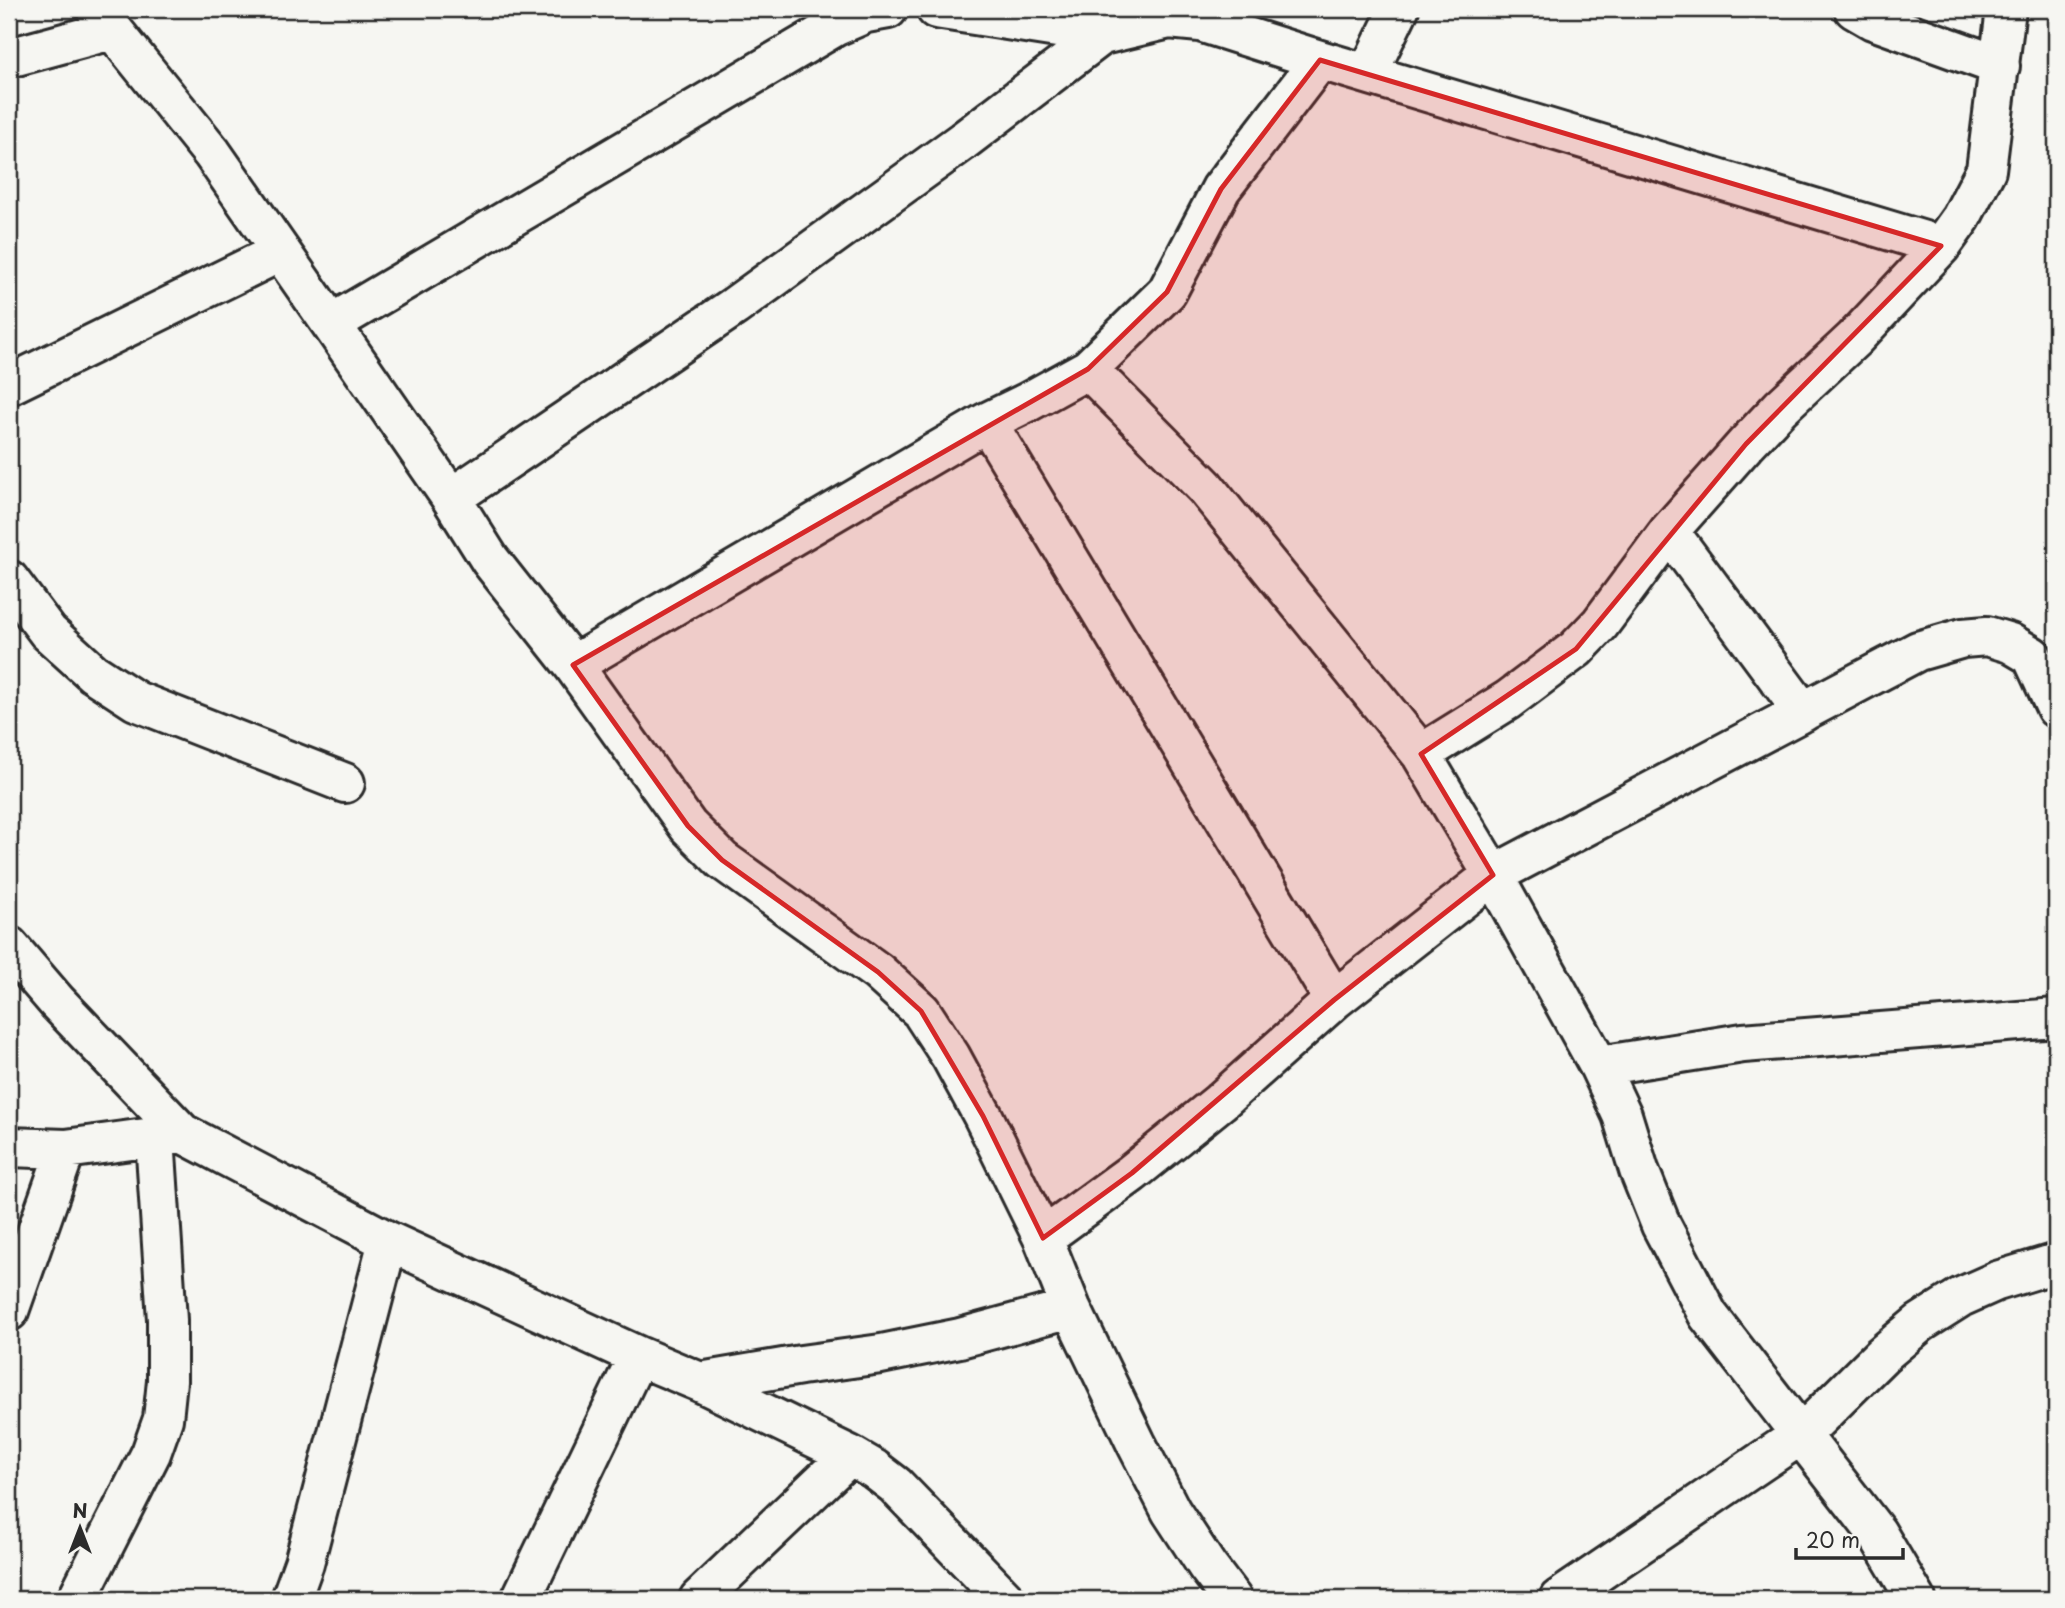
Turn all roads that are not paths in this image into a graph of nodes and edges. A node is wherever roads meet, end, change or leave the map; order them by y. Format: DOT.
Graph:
graph roads {
  1 [pos="888,9"];
  2 [pos="936,9"];
  3 [pos="1399,9"];
  4 [pos="1854,9"];
  5 [pos="2006,9"];
  6 [pos="104,19"];
  7 [pos="1102,35"];
  8 [pos="9,58"];
  9 [pos="1320,60"];
  10 [pos="2000,66"];
  11 [pos="1368,73"];
  12 [pos="1941,247"];
  13 [pos="280,252"];
  14 [pos="331,324"];
  15 [pos="1088,369"];
  16 [pos="9,385"];
  17 [pos="987,422"];
  18 [pos="451,498"];
  19 [pos="1670,531"];
  20 [pos="9,580"];
  21 [pos="573,665"];
  22 [pos="2056,708"];
  23 [pos="1803,712"];
  24 [pos="1422,754"];
  25 [pos="345,783"];
  26 [pos="1493,875"];
  27 [pos="9,946"];
  28 [pos="1334,1000"];
  29 [pos="2056,1018"];
  30 [pos="1599,1066"];
  31 [pos="169,1135"];
  32 [pos="9,1147"];
  33 [pos="66,1149"];
  34 [pos="1043,1238"];
  35 [pos="388,1241"];
  36 [pos="2056,1263"];
  37 [pos="1071,1308"];
  38 [pos="9,1311"];
  39 [pos="638,1356"];
  40 [pos="700,1382"];
  41 [pos="1802,1434"];
  42 [pos="850,1455"];
  43 [pos="77,1599"];
  44 [pos="290,1599"];
  45 [pos="521,1599"];
  46 [pos="699,1599"];
  47 [pos="1005,1599"];
  48 [pos="1232,1599"];
  49 [pos="1559,1599"];
  50 [pos="1916,1599"];
  1 -- 14 [label="street"];
  2 -- 7 [label="street"];
  3 -- 11 [label="street"];
  4 -- 10 [label="street"];
  5 -- 10 [label="street"];
  6 -- 8 [label="street"];
  6 -- 13 [label="street"];
  7 -- 9 [label="street"];
  7 -- 18 [label="street"];
  9 -- 11 [label="street"];
  9 -- 15 [label="street"];
  10 -- 12 [label="street"];
  11 -- 12 [label="street"];
  12 -- 19 [label="street"];
  13 -- 14 [label="street"];
  13 -- 16 [label="street"];
  14 -- 18 [label="street"];
  15 -- 17 [label="street"];
  15 -- 24 [label="street"];
  17 -- 21 [label="street"];
  17 -- 28 [label="street"];
  18 -- 21 [label="street"];
  19 -- 23 [label="street"];
  19 -- 24 [label="street"];
  20 -- 25 [label="street"];
  21 -- 34 [label="street"];
  22 -- 23 [label="street"];
  23 -- 26 [label="street"];
  24 -- 26 [label="street"];
  26 -- 28 [label="street"];
  26 -- 30 [label="street"];
  27 -- 31 [label="street"];
  28 -- 34 [label="street"];
  29 -- 30 [label="street"];
  30 -- 41 [label="street"];
  31 -- 33 [label="street"];
  31 -- 35 [label="street"];
  31 -- 43 [label="street"];
  32 -- 33 [label="street"];
  33 -- 38 [label="street"];
  34 -- 37 [label="street"];
  35 -- 39 [label="street"];
  35 -- 44 [label="street"];
  36 -- 41 [label="street"];
  37 -- 40 [label="street"];
  37 -- 48 [label="street"];
  39 -- 40 [label="street"];
  39 -- 45 [label="street"];
  40 -- 42 [label="street"];
  41 -- 49 [label="street"];
  41 -- 50 [label="street"];
  42 -- 46 [label="street"];
  42 -- 47 [label="street"];
}
